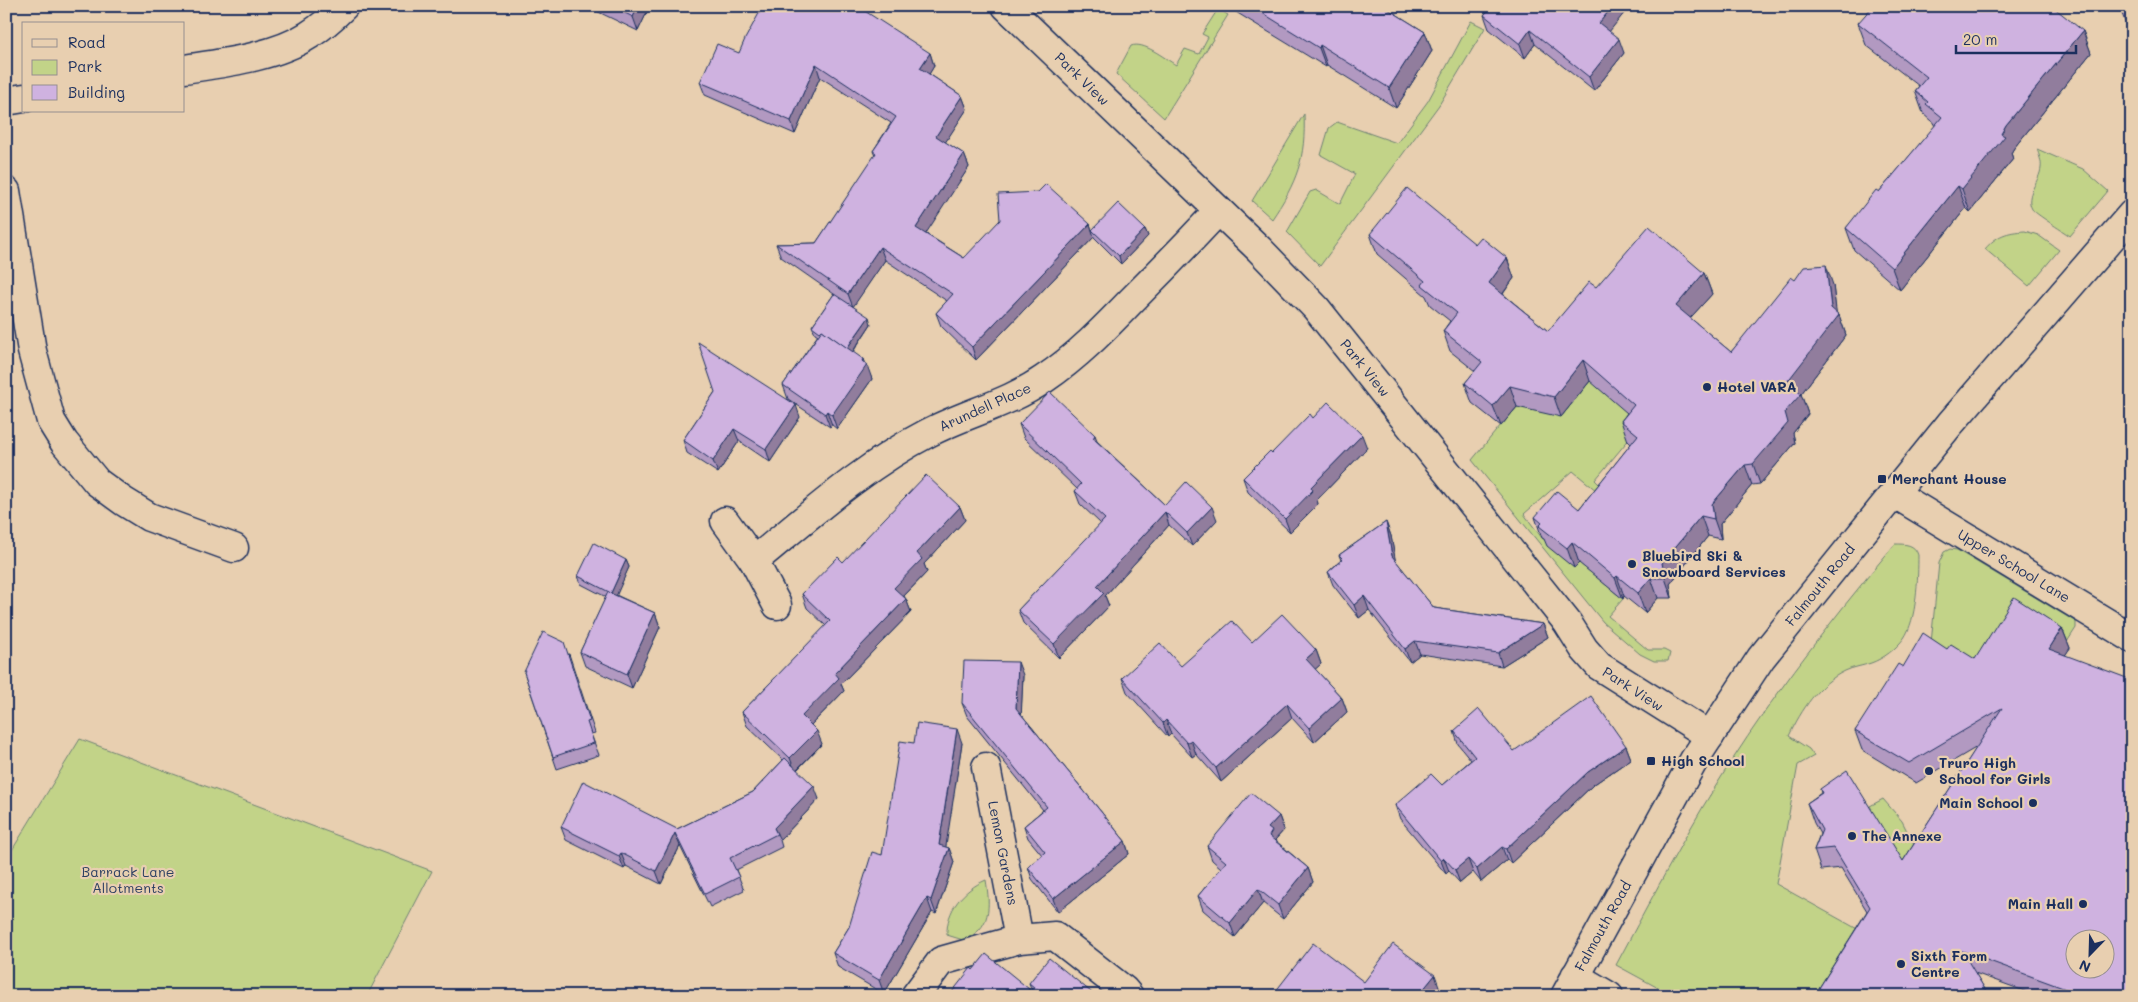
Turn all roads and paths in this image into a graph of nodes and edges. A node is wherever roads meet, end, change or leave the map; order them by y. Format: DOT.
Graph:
graph roads {
  1 [pos="344,6"];
  2 [pos="1006,6"];
  3 [pos="185,70"];
  4 [pos="22,98"];
  5 [pos="6,101"];
  6 [pos="6,191"];
  7 [pos="1218,211"];
  8 [pos="2132,214"];
  9 [pos="1895,494"];
  10 [pos="725,521"];
  11 [pos="234,548"];
  12 [pos="754,561"];
  13 [pos="777,605"];
  14 [pos="2132,638"];
  15 [pos="1710,736"];
  16 [pos="986,767"];
  17 [pos="1019,939"];
  18 [pos="1570,986"];
  19 [pos="916,996"];
  20 [pos="1130,996"];
  21 [pos="1609,996"];
  1 -- 3 [label="street"];
  2 -- 7 [label="street, Park View"];
  4 -- 5 [label="street"];
  6 -- 11 [label="street"];
  7 -- 12 [label="street, Arundell Place"];
  7 -- 15 [label="street, Park View"];
  8 -- 9 [label="street, Falmouth Road"];
  9 -- 14 [label="street, Upper School Lane"];
  9 -- 15 [label="street, Falmouth Road"];
  10 -- 12 [label="street"];
  12 -- 13 [label="street"];
  15 -- 18 [label="street, Falmouth Road"];
  16 -- 17 [label="street, Lemon Gardens"];
  17 -- 19 [label="street"];
  17 -- 20 [label="street"];
  18 -- 21 [label="street"];
}
